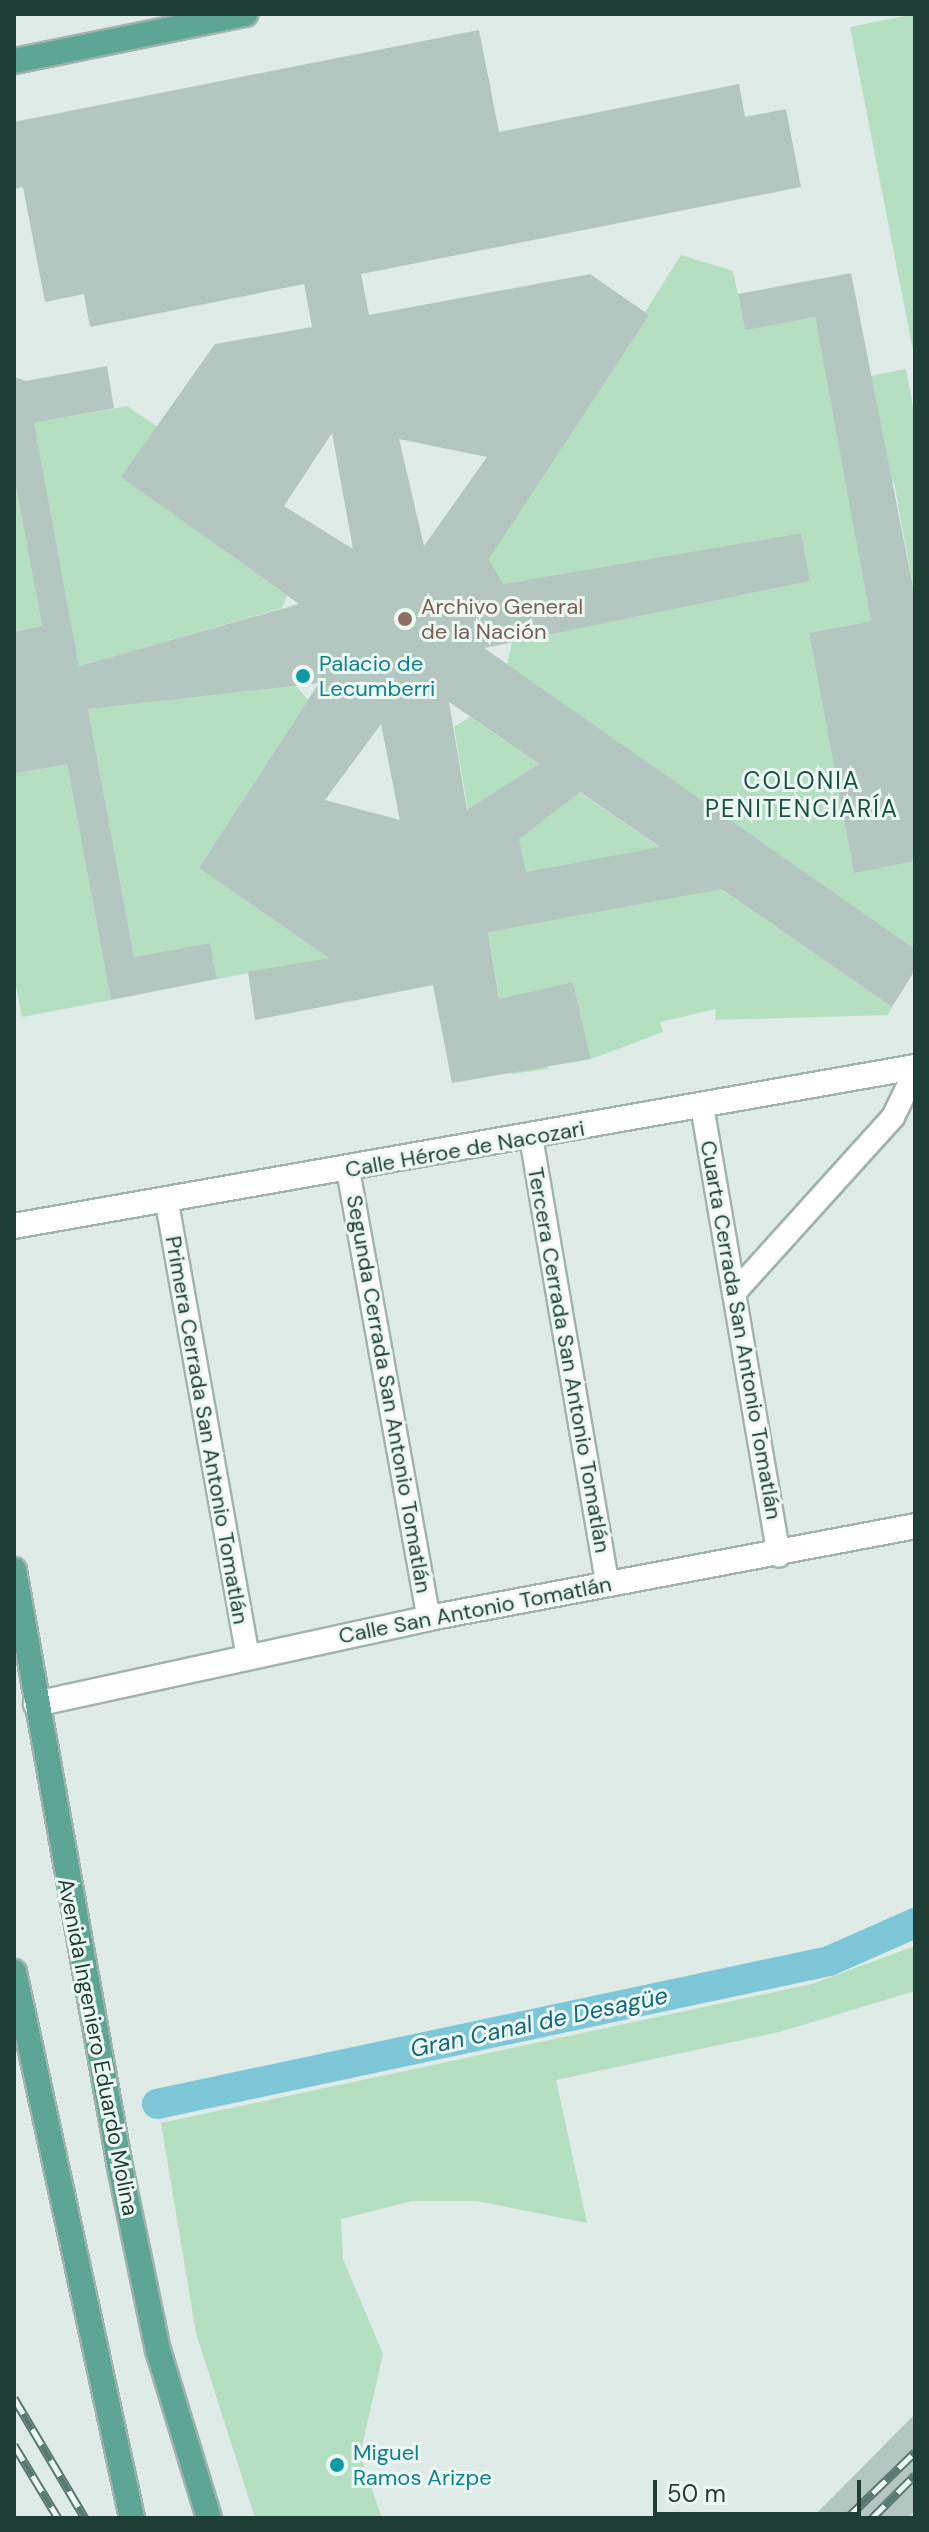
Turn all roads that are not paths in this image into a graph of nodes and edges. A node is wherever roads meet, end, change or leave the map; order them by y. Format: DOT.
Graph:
graph roads {
  1 [pos="245,14"];
  2 [pos="14,61"];
  3 [pos="915,1069"];
  4 [pos="702,1106"];
  5 [pos="531,1137"];
  6 [pos="348,1170"];
  7 [pos="167,1203"];
  8 [pos="14,1226"];
  9 [pos="735,1292"];
  10 [pos="915,1526"];
  11 [pos="779,1555"];
  12 [pos="14,1570"];
  13 [pos="607,1583"];
  14 [pos="429,1618"];
  15 [pos="248,1657"];
  16 [pos="36,1704"];
  17 [pos="14,1972"];
  18 [pos="132,2518"];
  19 [pos="209,2518"];
  1 -- 2 [label="main road"];
  3 -- 4 [label="street, Calle Héroe de Nacozari"];
  3 -- 9 [label="street"];
  4 -- 5 [label="street, Calle Héroe de Nacozari"];
  4 -- 9 [label="street, Cuarta Cerrada San Antonio Tomatlán"];
  5 -- 6 [label="street, Calle Héroe de Nacozari"];
  5 -- 13 [label="street, Tercera Cerrada San Antonio Tomatlán"];
  6 -- 7 [label="street, Calle Héroe de Nacozari"];
  6 -- 14 [label="street, Segunda Cerrada San Antonio Tomatlán"];
  7 -- 8 [label="street, Calle Héroe de Nacozari"];
  7 -- 15 [label="street, Primera Cerrada San Antonio Tomatlán"];
  9 -- 11 [label="street, Cuarta Cerrada San Antonio Tomatlán"];
  10 -- 11 [label="street, Calle San Antonio Tomatlán"];
  11 -- 13 [label="street, Calle San Antonio Tomatlán"];
  12 -- 16 [label="main road, Avenida Ingeniero Eduardo Molina"];
  13 -- 14 [label="street, Calle San Antonio Tomatlán"];
  14 -- 15 [label="street, Calle San Antonio Tomatlán"];
  15 -- 16 [label="street, Calle San Antonio Tomatlán"];
  16 -- 19 [label="main road, Avenida Ingeniero Eduardo Molina"];
  17 -- 18 [label="main road"];
}
